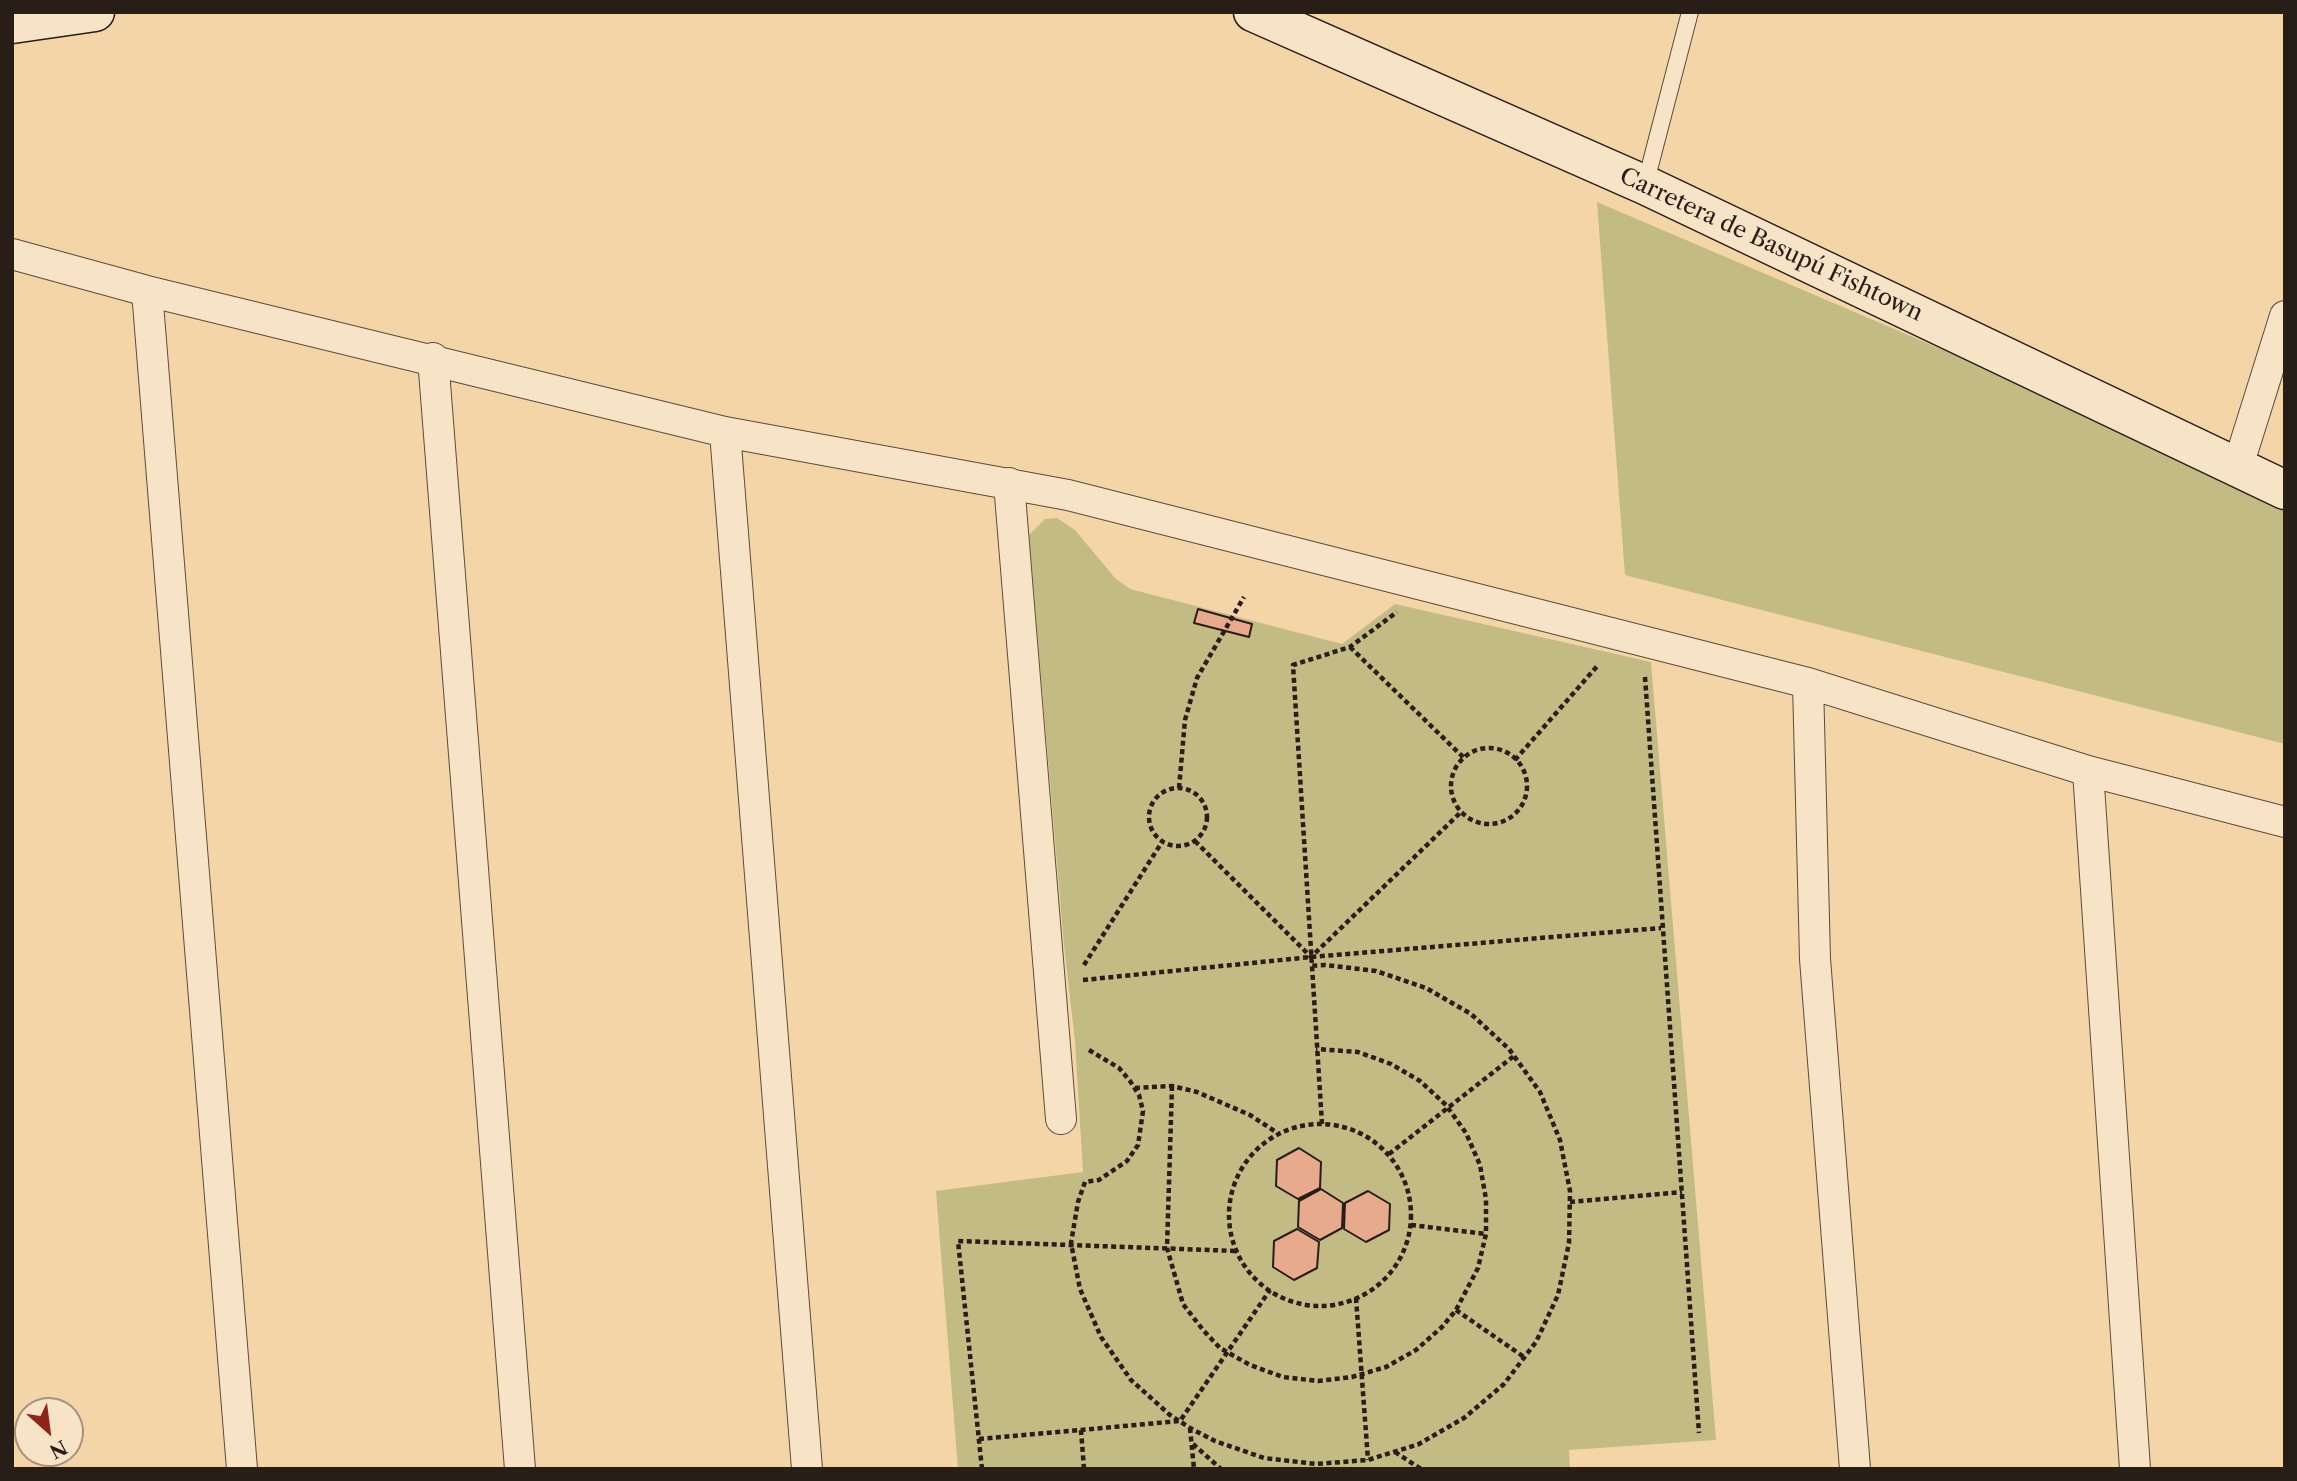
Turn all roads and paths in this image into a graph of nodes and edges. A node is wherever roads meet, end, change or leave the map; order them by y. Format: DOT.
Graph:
graph roads {
  1 [pos="95,12"];
  2 [pos="1690,12"];
  3 [pos="1277,17"];
  4 [pos="12,24"];
  5 [pos="1644,185"];
  6 [pos="12,254"];
  7 [pos="147,290"];
  8 [pos="2285,316"];
  9 [pos="433,358"];
  10 [pos="725,432"];
  11 [pos="2238,466"];
  12 [pos="1009,483"];
  13 [pos="2285,490"];
  14 [pos="1244,597"];
  15 [pos="1399,611"];
  16 [pos="1350,647"];
  17 [pos="1606,656"];
  18 [pos="1644,666"];
  19 [pos="1808,683"];
  20 [pos="1464,758"];
  21 [pos="1515,760"];
  22 [pos="2088,771"];
  23 [pos="1179,788"];
  24 [pos="1461,812"];
  25 [pos="2285,822"];
  26 [pos="1195,841"];
  27 [pos="1162,842"];
  28 [pos="1661,928"];
  29 [pos="1311,957"];
  30 [pos="1310,966"];
  31 [pos="1316,1049"];
  32 [pos="1514,1056"];
  33 [pos="1172,1086"];
  34 [pos="1135,1088"];
  35 [pos="1449,1108"];
  36 [pos="1062,1119"];
  37 [pos="1322,1124"];
  38 [pos="1279,1134"];
  39 [pos="1389,1154"];
  40 [pos="1682,1192"];
  41 [pos="1570,1202"];
  42 [pos="1411,1225"];
  43 [pos="1486,1234"];
  44 [pos="1071,1243"];
  45 [pos="1167,1248"];
  46 [pos="1237,1251"];
  47 [pos="1269,1290"];
  48 [pos="1356,1298"];
  49 [pos="1456,1310"];
  50 [pos="1227,1352"];
  51 [pos="1524,1357"];
  52 [pos="1362,1374"];
  53 [pos="1180,1421"];
  54 [pos="1191,1428"];
  55 [pos="1082,1430"];
  56 [pos="1699,1433"];
  57 [pos="979,1439"];
  58 [pos="1192,1443"];
  59 [pos="1395,1451"];
  60 [pos="1368,1460"];
  61 [pos="242,1469"];
  62 [pos="520,1469"];
  63 [pos="807,1469"];
  64 [pos="982,1469"];
  65 [pos="1084,1469"];
  66 [pos="1194,1469"];
  67 [pos="1221,1469"];
  68 [pos="1420,1469"];
  69 [pos="1855,1469"];
  70 [pos="2135,1469"];
  1 -- 4 [label="street"];
  2 -- 5 [label="lane"];
  3 -- 5 [label="street, Carretera de Basupú Fishtown"];
  5 -- 11 [label="street, Carretera de Basupú Fishtown"];
  6 -- 7 [label="street"];
  7 -- 9 [label="street"];
  7 -- 61 [label="street"];
  8 -- 11 [label="street"];
  9 -- 10 [label="street"];
  9 -- 62 [label="street"];
  10 -- 12 [label="street"];
  10 -- 63 [label="street"];
  11 -- 13 [label="street, Carretera de Basupú Fishtown"];
  12 -- 19 [label="street"];
  12 -- 36 [label="street"];
  14 -- 23 [label="path"];
  15 -- 16 [label="path"];
  16 -- 20 [label="path"];
  16 -- 29 [label="path"];
  17 -- 21 [label="path"];
  18 -- 28 [label="path"];
  19 -- 22 [label="street"];
  19 -- 69 [label="street"];
  20 -- 21 [label="path"];
  20 -- 24 [label="path"];
  21 -- 24 [label="path"];
  22 -- 25 [label="street"];
  22 -- 70 [label="street"];
  23 -- 26 [label="path"];
  23 -- 27 [label="path"];
  24 -- 29 [label="path"];
  26 -- 27 [label="path"];
  26 -- 29 [label="path"];
  27 -- 29 [label="path"];
  28 -- 29 [label="path"];
  28 -- 40 [label="path"];
  29 -- 30 [label="path"];
  30 -- 31 [label="path"];
  30 -- 32 [label="path"];
  31 -- 35 [label="path"];
  31 -- 37 [label="path"];
  32 -- 35 [label="path"];
  32 -- 41 [label="path"];
  33 -- 34 [label="path"];
  33 -- 38 [label="path"];
  33 -- 45 [label="path"];
  35 -- 39 [label="path"];
  35 -- 43 [label="path"];
  37 -- 38 [label="path"];
  37 -- 39 [label="path"];
  38 -- 46 [label="path"];
  39 -- 42 [label="path"];
  40 -- 41 [label="path"];
  40 -- 56 [label="path"];
  41 -- 51 [label="path"];
  42 -- 43 [label="path"];
  42 -- 48 [label="path"];
  43 -- 49 [label="path"];
  44 -- 45 [label="path"];
  44 -- 53 [label="path"];
  44 -- 57 [label="path"];
  45 -- 46 [label="path"];
  45 -- 50 [label="path"];
  46 -- 47 [label="path"];
  47 -- 48 [label="path"];
  47 -- 50 [label="path"];
  48 -- 52 [label="path"];
  49 -- 51 [label="path"];
  49 -- 52 [label="path"];
  50 -- 52 [label="path"];
  50 -- 53 [label="path"];
  51 -- 59 [label="path"];
  52 -- 60 [label="path"];
  53 -- 54 [label="path"];
  53 -- 55 [label="path"];
  54 -- 58 [label="path"];
  54 -- 60 [label="path"];
  55 -- 57 [label="path"];
  55 -- 65 [label="path"];
  57 -- 64 [label="path"];
  58 -- 66 [label="path"];
  58 -- 67 [label="path"];
  59 -- 60 [label="path"];
  59 -- 68 [label="path"];
}
